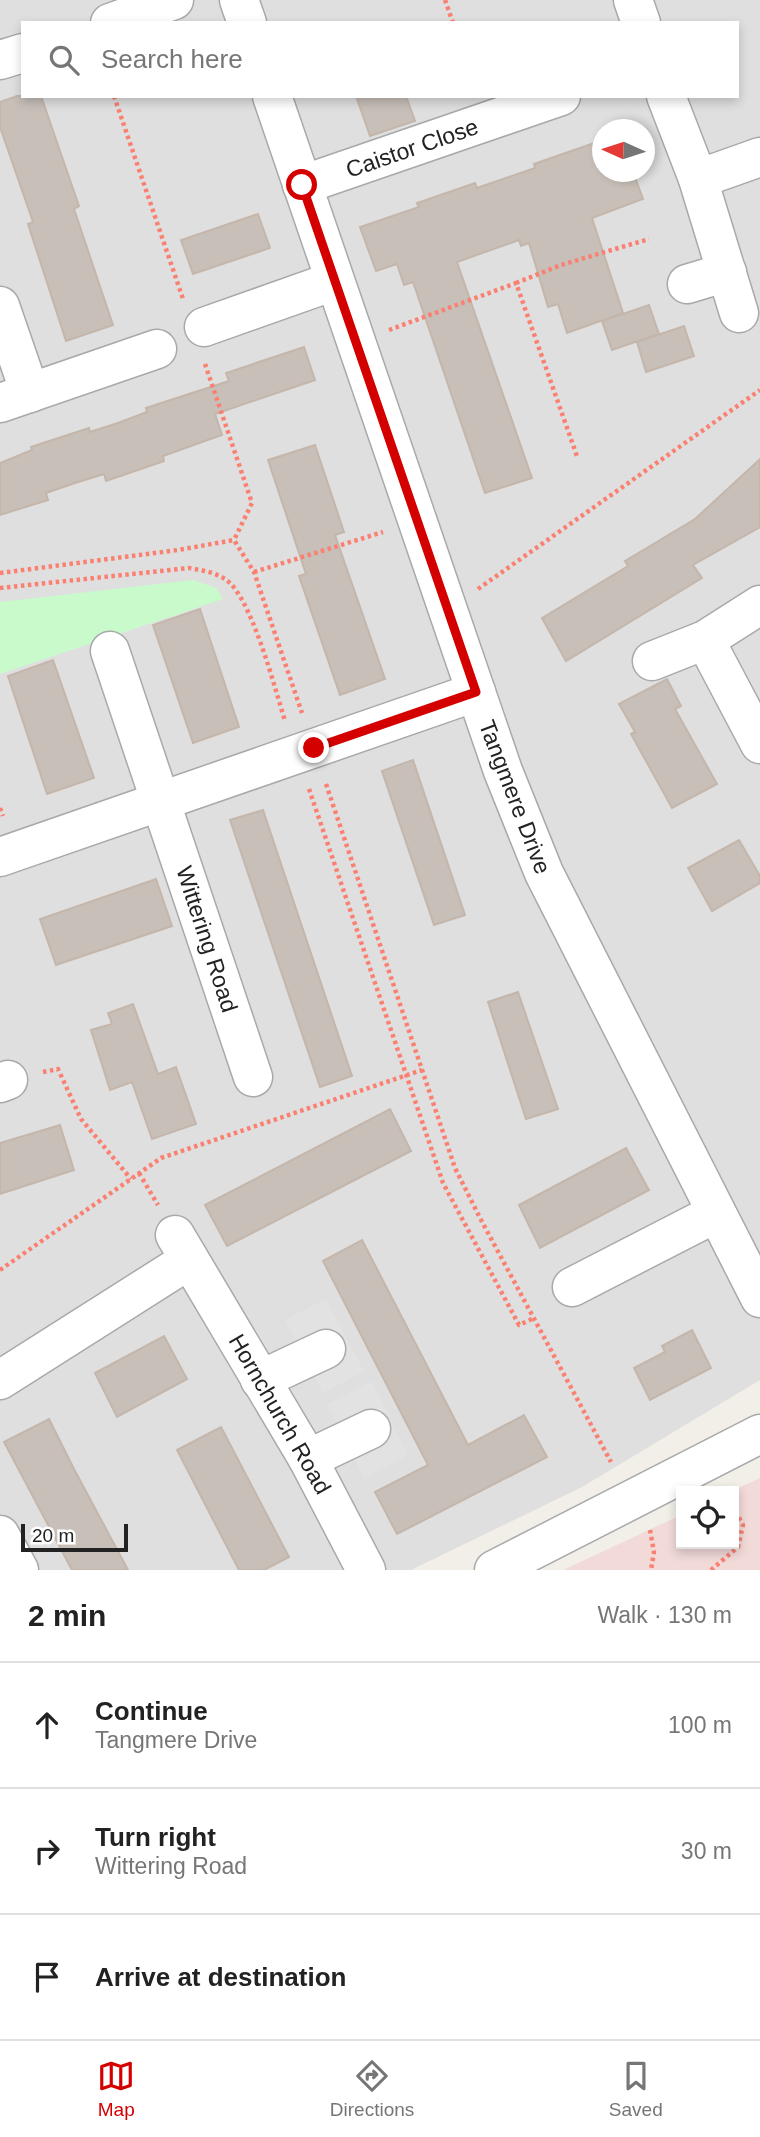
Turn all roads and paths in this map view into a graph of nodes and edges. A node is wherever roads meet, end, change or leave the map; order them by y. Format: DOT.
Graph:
graph roads {
  1 [pos="174,0"];
  2 [pos="239,0"];
  3 [pos="445,0"];
  4 [pos="633,0"];
  5 [pos="116,21"];
  6 [pos="246,21"];
  7 [pos="452,21"];
  8 [pos="639,21"];
  9 [pos="21,54"];
  10 [pos="0,60"];
  11 [pos="273,98"];
  12 [pos="555,98"];
  13 [pos="667,98"];
  14 [pos="760,157"];
  15 [pos="698,178"];
  16 [pos="302,185"];
  17 [pos="649,239"];
  18 [pos="727,272"];
  19 [pos="334,281"];
  20 [pos="516,283"];
  21 [pos="687,284"];
  22 [pos="0,306"];
  23 [pos="739,313"];
  24 [pos="204,327"];
  25 [pos="355,340"];
  26 [pos="157,349"];
  27 [pos="760,390"];
  28 [pos="15,398"];
  29 [pos="578,459"];
  30 [pos="417,521"];
  31 [pos="254,572"];
  32 [pos="0,573"];
  33 [pos="0,588"];
  34 [pos="760,605"];
  35 [pos="447,611"];
  36 [pos="705,639"];
  37 [pos="110,651"];
  38 [pos="652,661"];
  39 [pos="476,692"];
  40 [pos="760,744"];
  41 [pos="305,751"];
  42 [pos="162,801"];
  43 [pos="0,808"];
  44 [pos="3,816"];
  45 [pos="0,857"];
  46 [pos="422,1070"];
  47 [pos="407,1075"];
  48 [pos="253,1077"];
  49 [pos="4,1081"];
  50 [pos="131,1179"];
  51 [pos="716,1213"];
  52 [pos="0,1270"];
  53 [pos="572,1287"];
  54 [pos="760,1298"];
  55 [pos="534,1318"];
  56 [pos="326,1349"];
  57 [pos="0,1380"];
  58 [pos="260,1380"];
  59 [pos="371,1429"];
  60 [pos="760,1434"];
  61 [pos="308,1459"];
  62 [pos="611,1462"];
  63 [pos="739,1518"];
  64 [pos="650,1530"];
  65 [pos="0,1535"];
  66 [pos="739,1543"];
  67 [pos="736,1549"];
  68 [pos="516,1565"];
  69 [pos="19,1570"];
  70 [pos="366,1570"];
  71 [pos="651,1570"];
  72 [pos="711,1570"];
  1 -- 5 [label="street"];
  2 -- 6 [label="street"];
  3 -- 7 [label="path"];
  4 -- 8 [label="street"];
  9 -- 10 [label="street"];
  11 -- 16 [label="street, Tangmere Drive"];
  12 -- 16 [label="street, Caistor Close"];
  13 -- 15 [label="street"];
  14 -- 15 [label="street"];
  15 -- 18 [label="street"];
  16 -- 19 [label="street, Tangmere Drive"];
  17 -- 20 [label="path"];
  18 -- 21 [label="street"];
  18 -- 23 [label="street"];
  19 -- 24 [label="street"];
  19 -- 25 [label="street, Tangmere Drive"];
  20 -- 25 [label="path"];
  20 -- 29 [label="path"];
  22 -- 28 [label="street"];
  25 -- 30 [label="street, Tangmere Drive"];
  26 -- 28 [label="street"];
  27 -- 35 [label="path"];
  30 -- 31 [label="path"];
  30 -- 35 [label="street, Tangmere Drive"];
  31 -- 32 [label="path"];
  31 -- 41 [label="path"];
  33 -- 41 [label="path"];
  34 -- 36 [label="street"];
  35 -- 39 [label="street, Tangmere Drive"];
  36 -- 38 [label="street"];
  36 -- 40 [label="street"];
  37 -- 42 [label="street, Wittering Road"];
  39 -- 41 [label="street"];
  39 -- 51 [label="street, Tangmere Drive"];
  41 -- 42 [label="street"];
  41 -- 46 [label="path"];
  41 -- 47 [label="path"];
  42 -- 45 [label="street"];
  42 -- 48 [label="street, Wittering Road"];
  43 -- 44 [label="path"];
  46 -- 47 [label="path"];
  46 -- 55 [label="path"];
  47 -- 50 [label="path"];
  47 -- 55 [label="path"];
  49 -- 50 [label="path"];
  50 -- 52 [label="path"];
  51 -- 53 [label="street"];
  51 -- 54 [label="street, Tangmere Drive"];
  55 -- 62 [label="path"];
  56 -- 58 [label="street"];
  57 -- 58 [label="street, Hornchurch Road"];
  58 -- 61 [label="street, Hornchurch Road"];
  59 -- 61 [label="street"];
  60 -- 68 [label="street"];
  61 -- 70 [label="street, Hornchurch Road"];
  63 -- 66 [label="path"];
  64 -- 71 [label="path"];
  65 -- 69 [label="street"];
  67 -- 72 [label="path"];
}
